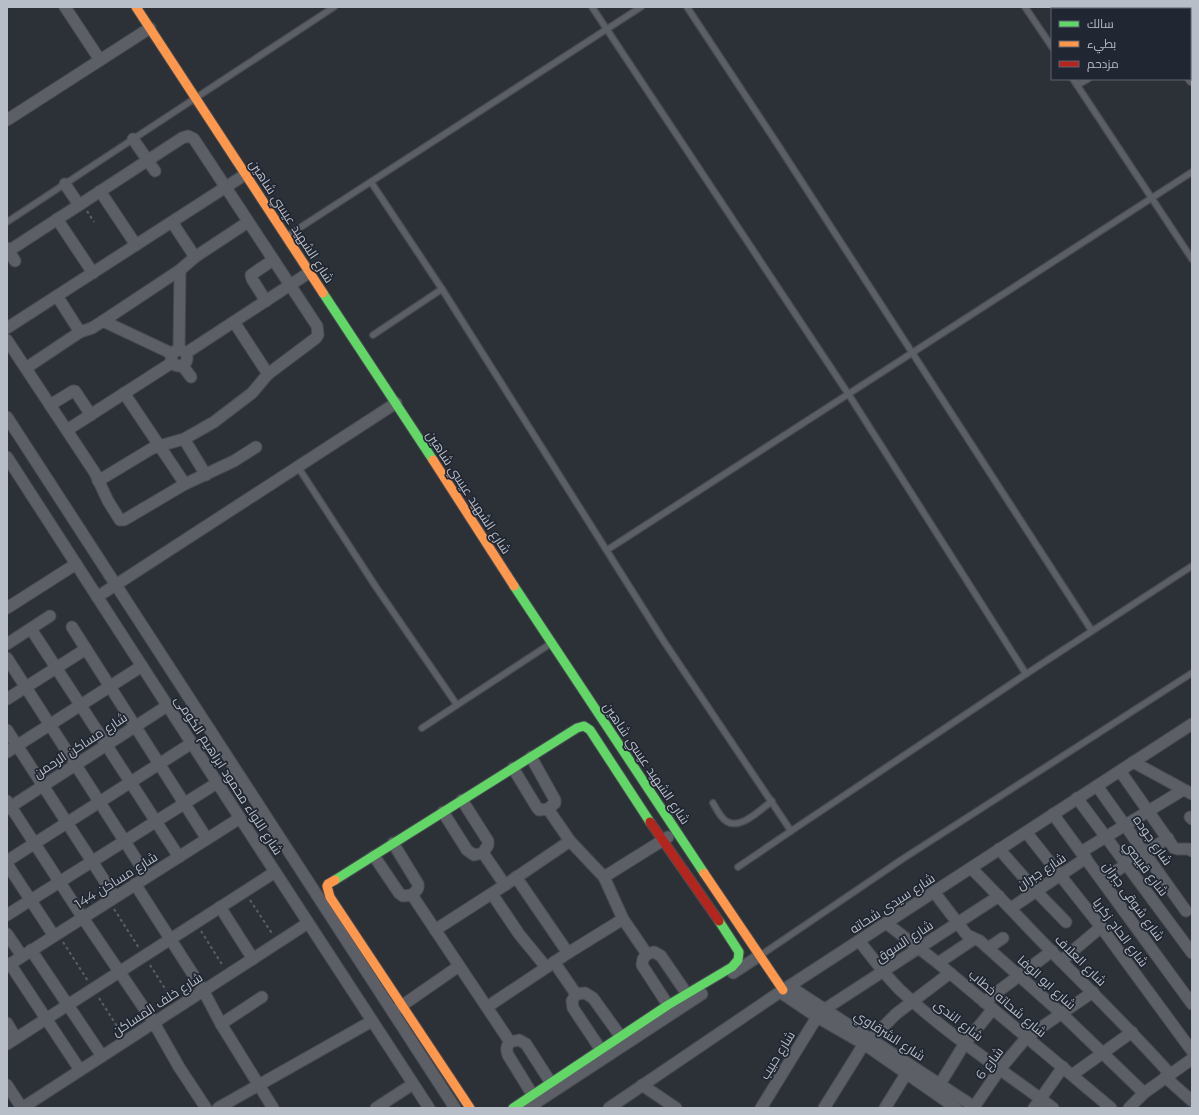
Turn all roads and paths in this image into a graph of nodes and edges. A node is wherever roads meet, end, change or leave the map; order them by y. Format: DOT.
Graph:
graph roads {
  1 [pos="66,7"];
  2 [pos="136,7"];
  3 [pos="334,7"];
  4 [pos="592,7"];
  5 [pos="641,7"];
  6 [pos="687,7"];
  7 [pos="1025,7"];
  8 [pos="150,28"];
  9 [pos="607,29"];
  10 [pos="1051,46"];
  11 [pos="100,60"];
  12 [pos="1074,80"];
  13 [pos="1086,80"];
  14 [pos="1078,85"];
  15 [pos="196,98"];
  16 [pos="7,120"];
  17 [pos="133,139"];
  18 [pos="148,160"];
  19 [pos="155,172"];
  20 [pos="1192,172"];
  21 [pos="246,174"];
  22 [pos="371,182"];
  23 [pos="65,184"];
  24 [pos="226,187"];
  25 [pos="100,191"];
  26 [pos="1153,198"];
  27 [pos="78,205"];
  28 [pos="58,219"];
  29 [pos="7,222"];
  30 [pos="172,222"];
  31 [pos="248,222"];
  32 [pos="287,236"];
  33 [pos="136,245"];
  34 [pos="8,250"];
  35 [pos="195,257"];
  36 [pos="1192,259"];
  37 [pos="273,260"];
  38 [pos="15,261"];
  39 [pos="180,270"];
  40 [pos="310,272"];
  41 [pos="93,273"];
  42 [pos="290,286"];
  43 [pos="442,289"];
  44 [pos="56,296"];
  45 [pos="266,301"];
  46 [pos="103,321"];
  47 [pos="234,322"];
  48 [pos="7,328"];
  49 [pos="80,332"];
  50 [pos="373,335"];
  51 [pos="7,340"];
  52 [pos="913,353"];
  53 [pos="179,357"];
  54 [pos="26,368"];
  55 [pos="268,374"];
  56 [pos="191,377"];
  57 [pos="124,393"];
  58 [pos="849,395"];
  59 [pos="396,403"];
  60 [pos="50,405"];
  61 [pos="91,415"];
  62 [pos="7,417"];
  63 [pos="67,430"];
  64 [pos="184,439"];
  65 [pos="159,446"];
  66 [pos="256,447"];
  67 [pos="9,464"];
  68 [pos="298,467"];
  69 [pos="206,475"];
  70 [pos="98,481"];
  71 [pos="185,484"];
  72 [pos="607,550"];
  73 [pos="76,564"];
  74 [pos="1192,566"];
  75 [pos="116,585"];
  76 [pos="98,597"];
  77 [pos="7,608"];
  78 [pos="50,616"];
  79 [pos="72,627"];
  80 [pos="31,629"];
  81 [pos="1092,631"];
  82 [pos="551,643"];
  83 [pos="7,644"];
  84 [pos="86,649"];
  85 [pos="7,658"];
  86 [pos="142,666"];
  87 [pos="56,668"];
  88 [pos="1192,672"];
  89 [pos="1026,674"];
  90 [pos="110,686"];
  91 [pos="26,687"];
  92 [pos="7,699"];
  93 [pos="81,705"];
  94 [pos="457,705"];
  95 [pos="167,706"];
  96 [pos="1192,724"];
  97 [pos="50,725"];
  98 [pos="135,726"];
  99 [pos="422,728"];
  100 [pos="7,730"];
  101 [pos="192,743"];
  102 [pos="106,745"];
  103 [pos="17,746"];
  104 [pos="7,752"];
  105 [pos="531,757"];
  106 [pos="1133,762"];
  107 [pos="159,764"];
  108 [pos="75,765"];
  109 [pos="512,768"];
  110 [pos="1120,771"];
  111 [pos="131,782"];
  112 [pos="217,783"];
  113 [pos="43,785"];
  114 [pos="1097,786"];
  115 [pos="1188,792"];
  116 [pos="1078,798"];
  117 [pos="462,800"];
  118 [pos="772,801"];
  119 [pos="100,802"];
  120 [pos="712,803"];
  121 [pos="184,804"];
  122 [pos="8,805"];
  123 [pos="548,809"];
  124 [pos="1148,811"];
  125 [pos="443,812"];
  126 [pos="1053,814"];
  127 [pos="240,818"];
  128 [pos="156,821"];
  129 [pos="67,823"];
  130 [pos="1125,825"];
  131 [pos="676,831"];
  132 [pos="791,831"];
  133 [pos="1026,832"];
  134 [pos="1106,837"];
  135 [pos="1168,838"];
  136 [pos="207,839"];
  137 [pos="662,840"];
  138 [pos="125,841"];
  139 [pos="570,841"];
  140 [pos="34,843"];
  141 [pos="393,843"];
  142 [pos="1191,848"];
  143 [pos="999,849"];
  144 [pos="483,853"];
  145 [pos="1144,853"];
  146 [pos="1084,855"];
  147 [pos="374,856"];
  148 [pos="179,857"];
  149 [pos="7,861"];
  150 [pos="92,862"];
  151 [pos="7,864"];
  152 [pos="1126,865"];
  153 [pos="738,867"];
  154 [pos="971,868"];
  155 [pos="275,872"];
  156 [pos="1061,875"];
  157 [pos="147,876"];
  158 [pos="516,878"];
  159 [pos="604,878"];
  160 [pos="1102,880"];
  161 [pos="60,882"];
  162 [pos="135,884"];
  163 [pos="505,885"];
  164 [pos="1036,891"];
  165 [pos="245,892"];
  166 [pos="934,892"];
  167 [pos="492,894"];
  168 [pos="412,895"];
  169 [pos="999,896"];
  170 [pos="115,897"];
  171 [pos="31,900"];
  172 [pos="220,908"];
  173 [pos="1012,908"];
  174 [pos="1186,911"];
  175 [pos="7,915"];
  176 [pos="83,918"];
  177 [pos="623,919"];
  178 [pos="1066,922"];
  179 [pos="196,923"];
  180 [pos="308,923"];
  181 [pos="886,923"];
  182 [pos="958,923"];
  183 [pos="1101,927"];
  184 [pos="435,930"];
  185 [pos="7,934"];
  186 [pos="54,936"];
  187 [pos="1003,938"];
  188 [pos="171,939"];
  189 [pos="974,939"];
  190 [pos="859,941"];
  191 [pos="278,942"];
  192 [pos="919,948"];
  193 [pos="988,948"];
  194 [pos="31,950"];
  195 [pos="1052,951"];
  196 [pos="568,952"];
  197 [pos="1192,953"];
  198 [pos="647,954"];
  199 [pos="22,956"];
  200 [pos="759,956"];
  201 [pos="253,959"];
  202 [pos="1062,962"];
  203 [pos="938,963"];
  204 [pos="550,964"];
  205 [pos="8,965"];
  206 [pos="459,966"];
  207 [pos="883,971"];
  208 [pos="119,972"];
  209 [pos="950,973"];
  210 [pos="228,974"];
  211 [pos="1019,976"];
  212 [pos="784,989"];
  213 [pos="203,990"];
  214 [pos="1093,992"];
  215 [pos="576,994"];
  216 [pos="687,994"];
  217 [pos="262,997"];
  218 [pos="912,1001"];
  219 [pos="1192,1004"];
  220 [pos="68,1005"];
  221 [pos="668,1005"];
  222 [pos="989,1005"];
  223 [pos="487,1007"];
  224 [pos="397,1009"];
  225 [pos="821,1013"];
  226 [pos="1062,1014"];
  227 [pos="46,1019"];
  228 [pos="653,1020"];
  229 [pos="372,1021"];
  230 [pos="7,1023"];
  231 [pos="154,1023"];
  232 [pos="220,1024"];
  233 [pos="1132,1032"];
  234 [pos="620,1037"];
  235 [pos="1027,1037"];
  236 [pos="12,1041"];
  237 [pos="868,1041"];
  238 [pos="510,1042"];
  239 [pos="965,1043"];
  240 [pos="601,1050"];
  241 [pos="1192,1051"];
  242 [pos="1102,1054"];
  243 [pos="102,1056"];
  244 [pos="1192,1059"];
  245 [pos="1064,1067"];
  246 [pos="1000,1069"];
  247 [pos="80,1070"];
  248 [pos="906,1074"];
  249 [pos="1072,1075"];
  250 [pos="1167,1075"];
  251 [pos="551,1083"];
  252 [pos="413,1084"];
  253 [pos="940,1084"];
  254 [pos="7,1085"];
  255 [pos="258,1085"];
  256 [pos="642,1085"];
  257 [pos="1144,1093"];
  258 [pos="532,1094"];
  259 [pos="1192,1101"];
  260 [pos="1037,1103"];
  261 [pos="1135,1106"];
  262 [pos="951,1107"];
  263 [pos="975,1107"];
  264 [pos="22,1108"];
  265 [pos="206,1108"];
  266 [pos="218,1108"];
  267 [pos="273,1108"];
  268 [pos="376,1108"];
  269 [pos="429,1108"];
  270 [pos="455,1108"];
  271 [pos="470,1108"];
  272 [pos="513,1108"];
  273 [pos="528,1108"];
  274 [pos="609,1108"];
  275 [pos="676,1108"];
  276 [pos="761,1108"];
  277 [pos="824,1108"];
  278 [pos="885,1108"];
  279 [pos="1053,1108"];
  280 [pos="1111,1108"];
  1 -- 11 [label="street"];
  2 -- 8 [label="street, شارع الشهيد عيسي شاهين"];
  3 -- 15 [label="lane"];
  4 -- 9 [label="lane"];
  5 -- 9 [label="lane"];
  6 -- 52 [label="lane"];
  7 -- 10 [label="lane"];
  8 -- 11 [label="street"];
  8 -- 15 [label="street, شارع الشهيد عيسي شاهين"];
  9 -- 22 [label="lane"];
  9 -- 58 [label="lane"];
  11 -- 16 [label="street"];
  12 -- 14 [label="lane"];
  13 -- 14 [label="lane"];
  14 -- 26 [label="lane"];
  15 -- 17 [label="lane"];
  15 -- 21 [label="street, شارع الشهيد عيسي شاهين"];
  17 -- 18 [label="street"];
  17 -- 23 [label="lane"];
  18 -- 19 [label="street"];
  18 -- 24 [label="street"];
  18 -- 25 [label="street"];
  20 -- 26 [label="lane"];
  21 -- 24 [label="street"];
  21 -- 32 [label="street, شارع الشهيد عيسي شاهين"];
  22 -- 32 [label="lane"];
  22 -- 43 [label="lane"];
  23 -- 27 [label="street"];
  23 -- 29 [label="lane"];
  24 -- 30 [label="street"];
  24 -- 31 [label="street"];
  25 -- 27 [label="street"];
  25 -- 33 [label="street"];
  26 -- 36 [label="lane"];
  26 -- 52 [label="lane"];
  27 -- 28 [label="street"];
  28 -- 34 [label="street"];
  28 -- 41 [label="street"];
  30 -- 33 [label="street"];
  30 -- 35 [label="street"];
  31 -- 35 [label="street"];
  31 -- 37 [label="street"];
  32 -- 40 [label="street, شارع الشهيد عيسي شاهين"];
  33 -- 41 [label="street"];
  34 -- 38 [label="street"];
  35 -- 39 [label="street"];
  37 -- 42 [label="street"];
  37 -- 45 [label="street"];
  39 -- 46 [label="street"];
  39 -- 53 [label="street"];
  40 -- 42 [label="street"];
  40 -- 59 [label="street, شارع الشهيد عيسي شاهين"];
  41 -- 44 [label="street"];
  42 -- 45 [label="street"];
  42 -- 55 [label="street"];
  43 -- 50 [label="lane"];
  43 -- 72 [label="lane"];
  44 -- 48 [label="street"];
  44 -- 49 [label="street"];
  45 -- 47 [label="street"];
  46 -- 49 [label="street"];
  46 -- 53 [label="street"];
  47 -- 53 [label="street"];
  47 -- 55 [label="street"];
  49 -- 54 [label="street"];
  51 -- 54 [label="street"];
  52 -- 58 [label="lane"];
  52 -- 81 [label="lane"];
  53 -- 56 [label="street"];
  53 -- 57 [label="street"];
  54 -- 60 [label="street"];
  55 -- 64 [label="street"];
  57 -- 61 [label="street"];
  57 -- 65 [label="street"];
  58 -- 72 [label="lane"];
  58 -- 89 [label="lane"];
  59 -- 68 [label="street"];
  59 -- 82 [label="street, شارع الشهيد عيسي شاهين"];
  60 -- 61 [label="street"];
  60 -- 63 [label="street"];
  61 -- 63 [label="street"];
  62 -- 75 [label="street"];
  63 -- 70 [label="street"];
  64 -- 65 [label="street"];
  64 -- 69 [label="street"];
  65 -- 70 [label="street"];
  65 -- 71 [label="street"];
  66 -- 69 [label="street"];
  67 -- 73 [label="street, شارع اللواء محمود ابراهيم الكومى"];
  68 -- 75 [label="street"];
  68 -- 94 [label="lane"];
  69 -- 71 [label="street"];
  70 -- 71 [label="street"];
  72 -- 118 [label="lane"];
  73 -- 76 [label="street, شارع اللواء محمود ابراهيم الكومى"];
  73 -- 77 [label="street"];
  74 -- 81 [label="lane"];
  75 -- 76 [label="street"];
  75 -- 224 [label="street"];
  76 -- 86 [label="street, شارع اللواء محمود ابراهيم الكومى"];
  78 -- 80 [label="street"];
  79 -- 84 [label="street"];
  80 -- 83 [label="street"];
  80 -- 87 [label="street"];
  81 -- 89 [label="lane"];
  82 -- 94 [label="lane"];
  82 -- 131 [label="street, شارع الشهيد عيسي شاهين"];
  84 -- 87 [label="street"];
  84 -- 90 [label="street"];
  85 -- 91 [label="street"];
  86 -- 90 [label="street"];
  86 -- 95 [label="street, شارع اللواء محمود ابراهيم الكومى"];
  87 -- 91 [label="street"];
  87 -- 93 [label="street"];
  88 -- 200 [label="lane"];
  89 -- 132 [label="lane"];
  90 -- 93 [label="street"];
  90 -- 98 [label="street"];
  91 -- 92 [label="street"];
  91 -- 97 [label="street"];
  93 -- 97 [label="street"];
  93 -- 102 [label="street"];
  94 -- 99 [label="lane"];
  95 -- 98 [label="street, شارع مساكن الرحمن"];
  95 -- 101 [label="street, شارع اللواء محمود ابراهيم الكومى"];
  96 -- 106 [label="street, شارع سيدى شحاته"];
  97 -- 103 [label="street"];
  97 -- 108 [label="street"];
  98 -- 102 [label="street, شارع مساكن الرحمن"];
  98 -- 107 [label="street"];
  100 -- 103 [label="street"];
  101 -- 107 [label="street"];
  101 -- 112 [label="street, شارع اللواء محمود ابراهيم الكومى"];
  102 -- 108 [label="street, شارع مساكن الرحمن"];
  102 -- 111 [label="street"];
  103 -- 104 [label="street"];
  103 -- 113 [label="street"];
  105 -- 109 [label="street"];
  105 -- 123 [label="street"];
  105 -- 137 [label="street"];
  106 -- 110 [label="street, شارع سيدى شحاته"];
  106 -- 115 [label="street"];
  107 -- 111 [label="street"];
  107 -- 121 [label="street"];
  108 -- 113 [label="street, شارع مساكن الرحمن"];
  108 -- 119 [label="street"];
  109 -- 117 [label="street"];
  109 -- 123 [label="street"];
  110 -- 114 [label="street, شارع سيدى شحاته"];
  110 -- 124 [label="street"];
  111 -- 119 [label="street"];
  111 -- 128 [label="street"];
  112 -- 121 [label="street"];
  112 -- 127 [label="street, شارع اللواء محمود ابراهيم الكومى"];
  113 -- 122 [label="street, شارع مساكن الرحمن"];
  113 -- 129 [label="street"];
  114 -- 116 [label="street, شارع سيدى شحاته"];
  114 -- 130 [label="street, شارع جوده"];
  115 -- 124 [label="street, شارع جبران"];
  116 -- 126 [label="street, شارع سيدى شحاته"];
  116 -- 134 [label="street, شارع قبيصي"];
  117 -- 125 [label="street"];
  117 -- 144 [label="street"];
  118 -- 120 [label="lane"];
  118 -- 132 [label="lane"];
  119 -- 129 [label="street"];
  119 -- 138 [label="street"];
  121 -- 128 [label="street"];
  121 -- 136 [label="street"];
  122 -- 140 [label="street"];
  123 -- 139 [label="street"];
  124 -- 130 [label="street, شارع جبران"];
  124 -- 135 [label="street"];
  125 -- 141 [label="street"];
  125 -- 144 [label="street"];
  126 -- 133 [label="street, شارع سيدى شحاته"];
  126 -- 146 [label="street, شارع شوقى جبران"];
  127 -- 136 [label="street, شارع مساكن 144"];
  127 -- 155 [label="street, شارع اللواء محمود ابراهيم الكومى"];
  128 -- 138 [label="street"];
  128 -- 148 [label="street"];
  129 -- 140 [label="street"];
  129 -- 150 [label="street"];
  130 -- 134 [label="street, شارع جبران"];
  130 -- 145 [label="street, شارع جوده"];
  131 -- 137 [label="street"];
  131 -- 200 [label="street, شارع الشهيد عيسي شاهين"];
  132 -- 153 [label="lane"];
  133 -- 143 [label="street, شارع سيدى شحاته"];
  133 -- 156 [label="street, شارع الحاج زكريا"];
  134 -- 146 [label="street, شارع جبران"];
  134 -- 152 [label="street, شارع قبيصي"];
  135 -- 142 [label="street"];
  135 -- 145 [label="street"];
  136 -- 148 [label="street, شارع مساكن 144"];
  137 -- 159 [label="street"];
  137 -- 216 [label="street"];
  138 -- 150 [label="street"];
  138 -- 157 [label="street"];
  139 -- 158 [label="street"];
  139 -- 159 [label="street"];
  140 -- 149 [label="street"];
  140 -- 161 [label="street"];
  141 -- 147 [label="street"];
  141 -- 168 [label="street"];
  143 -- 154 [label="street, شارع سيدى شحاته"];
  143 -- 164 [label="street"];
  144 -- 163 [label="street"];
  145 -- 152 [label="street"];
  145 -- 174 [label="street, شارع جوده"];
  146 -- 156 [label="street, شارع جبران"];
  146 -- 160 [label="street, شارع شوقى جبران"];
  147 -- 168 [label="street"];
  147 -- 224 [label="street"];
  148 -- 157 [label="street, شارع مساكن 144"];
  150 -- 161 [label="street"];
  150 -- 170 [label="street"];
  151 -- 171 [label="street"];
  152 -- 160 [label="street"];
  152 -- 197 [label="street, شارع قبيصي"];
  154 -- 166 [label="street, شارع سيدى شحاته"];
  154 -- 169 [label="street, شارع العلاف"];
  155 -- 165 [label="street"];
  155 -- 180 [label="street, شارع اللواء محمود ابراهيم الكومى"];
  156 -- 164 [label="street, شارع جبران"];
  156 -- 183 [label="street, شارع الحاج زكريا"];
  157 -- 162 [label="street, شارع مساكن 144"];
  158 -- 163 [label="street"];
  158 -- 196 [label="street"];
  159 -- 177 [label="street"];
  160 -- 219 [label="street, شارع شوقى جبران"];
  161 -- 171 [label="street"];
  161 -- 176 [label="street"];
  162 -- 170 [label="street, شارع مساكن 144"];
  162 -- 188 [label="street"];
  163 -- 167 [label="street"];
  164 -- 173 [label="street, شارع جبران"];
  164 -- 178 [label="street"];
  165 -- 172 [label="street"];
  165 -- 191 [label="path"];
  166 -- 181 [label="street, شارع سيدى شحاته"];
  166 -- 182 [label="street, شارع ابو الوفا"];
  167 -- 184 [label="street"];
  167 -- 204 [label="street"];
  168 -- 184 [label="street"];
  169 -- 173 [label="street, شارع العلاف"];
  169 -- 182 [label="street, شارع السوق"];
  170 -- 176 [label="street, شارع مساكن 144"];
  171 -- 175 [label="street"];
  171 -- 186 [label="street"];
  172 -- 179 [label="street"];
  172 -- 201 [label="street"];
  173 -- 195 [label="street, شارع العلاف"];
  176 -- 186 [label="street, شارع مساكن 144"];
  176 -- 208 [label="street"];
  177 -- 196 [label="street"];
  177 -- 198 [label="street"];
  179 -- 188 [label="street"];
  179 -- 210 [label="path"];
  180 -- 191 [label="street, شارع خلف المساكن"];
  180 -- 229 [label="street, شارع اللواء محمود ابراهيم الكومى"];
  181 -- 190 [label="street, شارع سيدى شحاته"];
  181 -- 192 [label="street, شارع شحاته خطاب"];
  182 -- 189 [label="street, شارع ابو الوفا"];
  182 -- 192 [label="street, شارع السوق"];
  183 -- 202 [label="street"];
  183 -- 241 [label="street, شارع الحاج زكريا"];
  184 -- 206 [label="street"];
  185 -- 199 [label="street"];
  186 -- 194 [label="street, شارع مساكن 144"];
  187 -- 193 [label="street"];
  188 -- 208 [label="street"];
  188 -- 213 [label="street"];
  189 -- 193 [label="street, شارع ابو الوفا"];
  189 -- 203 [label="street"];
  190 -- 207 [label="street, شارع الندى"];
  190 -- 212 [label="street, شارع سيدى شحاته"];
  191 -- 201 [label="street, شارع خلف المساكن"];
  192 -- 203 [label="street, شارع شحاته خطاب"];
  192 -- 207 [label="street, شارع السوق"];
  193 -- 211 [label="street, شارع ابو الوفا"];
  194 -- 199 [label="street, شارع مساكن 144"];
  194 -- 220 [label="street"];
  195 -- 202 [label="street, شارع العلاف"];
  195 -- 211 [label="street"];
  196 -- 204 [label="street"];
  198 -- 216 [label="street"];
  198 -- 221 [label="street"];
  199 -- 205 [label="street, شارع مساكن 144"];
  200 -- 212 [label="street, شارع الشهيد عيسي شاهين"];
  200 -- 228 [label="street"];
  201 -- 210 [label="street, شارع خلف المساكن"];
  202 -- 214 [label="street, شارع العلاف"];
  203 -- 209 [label="street, شارع شحاته خطاب"];
  204 -- 215 [label="street"];
  204 -- 223 [label="street"];
  205 -- 227 [label="street"];
  206 -- 223 [label="street"];
  206 -- 224 [label="street"];
  207 -- 218 [label="street, شارع الندى"];
  207 -- 225 [label="street, شارع السوق"];
  208 -- 220 [label="street"];
  208 -- 231 [label="street"];
  209 -- 218 [label="street"];
  209 -- 222 [label="street, شارع شحاته خطاب"];
  210 -- 213 [label="street, شارع خلف المساكن"];
  211 -- 222 [label="street"];
  211 -- 226 [label="street, شارع ابو الوفا"];
  212 -- 225 [label="street, شارع الشرقاوي"];
  212 -- 256 [label="street, شارع سيدى شحاته"];
  213 -- 231 [label="street, شارع خلف المساكن"];
  213 -- 232 [label="street"];
  214 -- 226 [label="street, شارع 6"];
  214 -- 233 [label="street, شارع العلاف"];
  215 -- 234 [label="street"];
  215 -- 240 [label="street"];
  216 -- 221 [label="street"];
  217 -- 232 [label="street"];
  218 -- 237 [label="street"];
  218 -- 239 [label="street, شارع الندى"];
  220 -- 227 [label="street"];
  220 -- 243 [label="street"];
  221 -- 228 [label="street"];
  222 -- 235 [label="street, شارع شحاته خطاب"];
  222 -- 239 [label="street"];
  223 -- 238 [label="street"];
  224 -- 270 [label="street"];
  224 -- 271 [label="street"];
  225 -- 237 [label="street, شارع الشرقاوي"];
  225 -- 276 [label="street, شارع حبيب"];
  226 -- 235 [label="street, شارع 6"];
  226 -- 242 [label="street, شارع ابو الوفا"];
  227 -- 236 [label="street"];
  227 -- 247 [label="street"];
  228 -- 234 [label="street"];
  228 -- 273 [label="street"];
  229 -- 252 [label="street, شارع اللواء محمود ابراهيم الكومى"];
  229 -- 255 [label="street"];
  230 -- 236 [label="street"];
  231 -- 243 [label="street, شارع خلف المساكن"];
  231 -- 265 [label="street"];
  232 -- 255 [label="street"];
  233 -- 242 [label="street"];
  233 -- 250 [label="street, شارع العلاف"];
  234 -- 240 [label="street"];
  235 -- 245 [label="street, شارع شحاته خطاب"];
  235 -- 246 [label="street, شارع 6"];
  237 -- 248 [label="street, شارع الشرقاوي"];
  237 -- 253 [label="street, شارع الشرقاوي"];
  237 -- 277 [label="street"];
  238 -- 251 [label="street"];
  238 -- 258 [label="street"];
  239 -- 246 [label="street, شارع الندى"];
  239 -- 253 [label="street"];
  240 -- 251 [label="street"];
  242 -- 249 [label="street"];
  242 -- 257 [label="street, شارع ابو الوفا"];
  243 -- 247 [label="street, شارع خلف المساكن"];
  244 -- 250 [label="street"];
  245 -- 249 [label="street, شارع شحاته خطاب"];
  245 -- 260 [label="street"];
  246 -- 260 [label="street, شارع الندى"];
  246 -- 263 [label="street, شارع 6"];
  247 -- 264 [label="street, شارع خلف المساكن"];
  248 -- 262 [label="street, شارع الشرقاوي"];
  248 -- 278 [label="street"];
  249 -- 280 [label="street, شارع شحاته خطاب"];
  250 -- 257 [label="street"];
  250 -- 259 [label="street, شارع العلاف"];
  251 -- 258 [label="street"];
  252 -- 268 [label="street"];
  252 -- 269 [label="street, شارع اللواء محمود ابراهيم الكومى"];
  253 -- 263 [label="street, شارع الشرقاوي"];
  254 -- 264 [label="street"];
  255 -- 266 [label="street"];
  255 -- 267 [label="street"];
  256 -- 274 [label="street, شارع سيدى شحاته"];
  256 -- 275 [label="street"];
  257 -- 261 [label="street"];
  258 -- 272 [label="street"];
  260 -- 279 [label="street, شارع الندى"];
}
